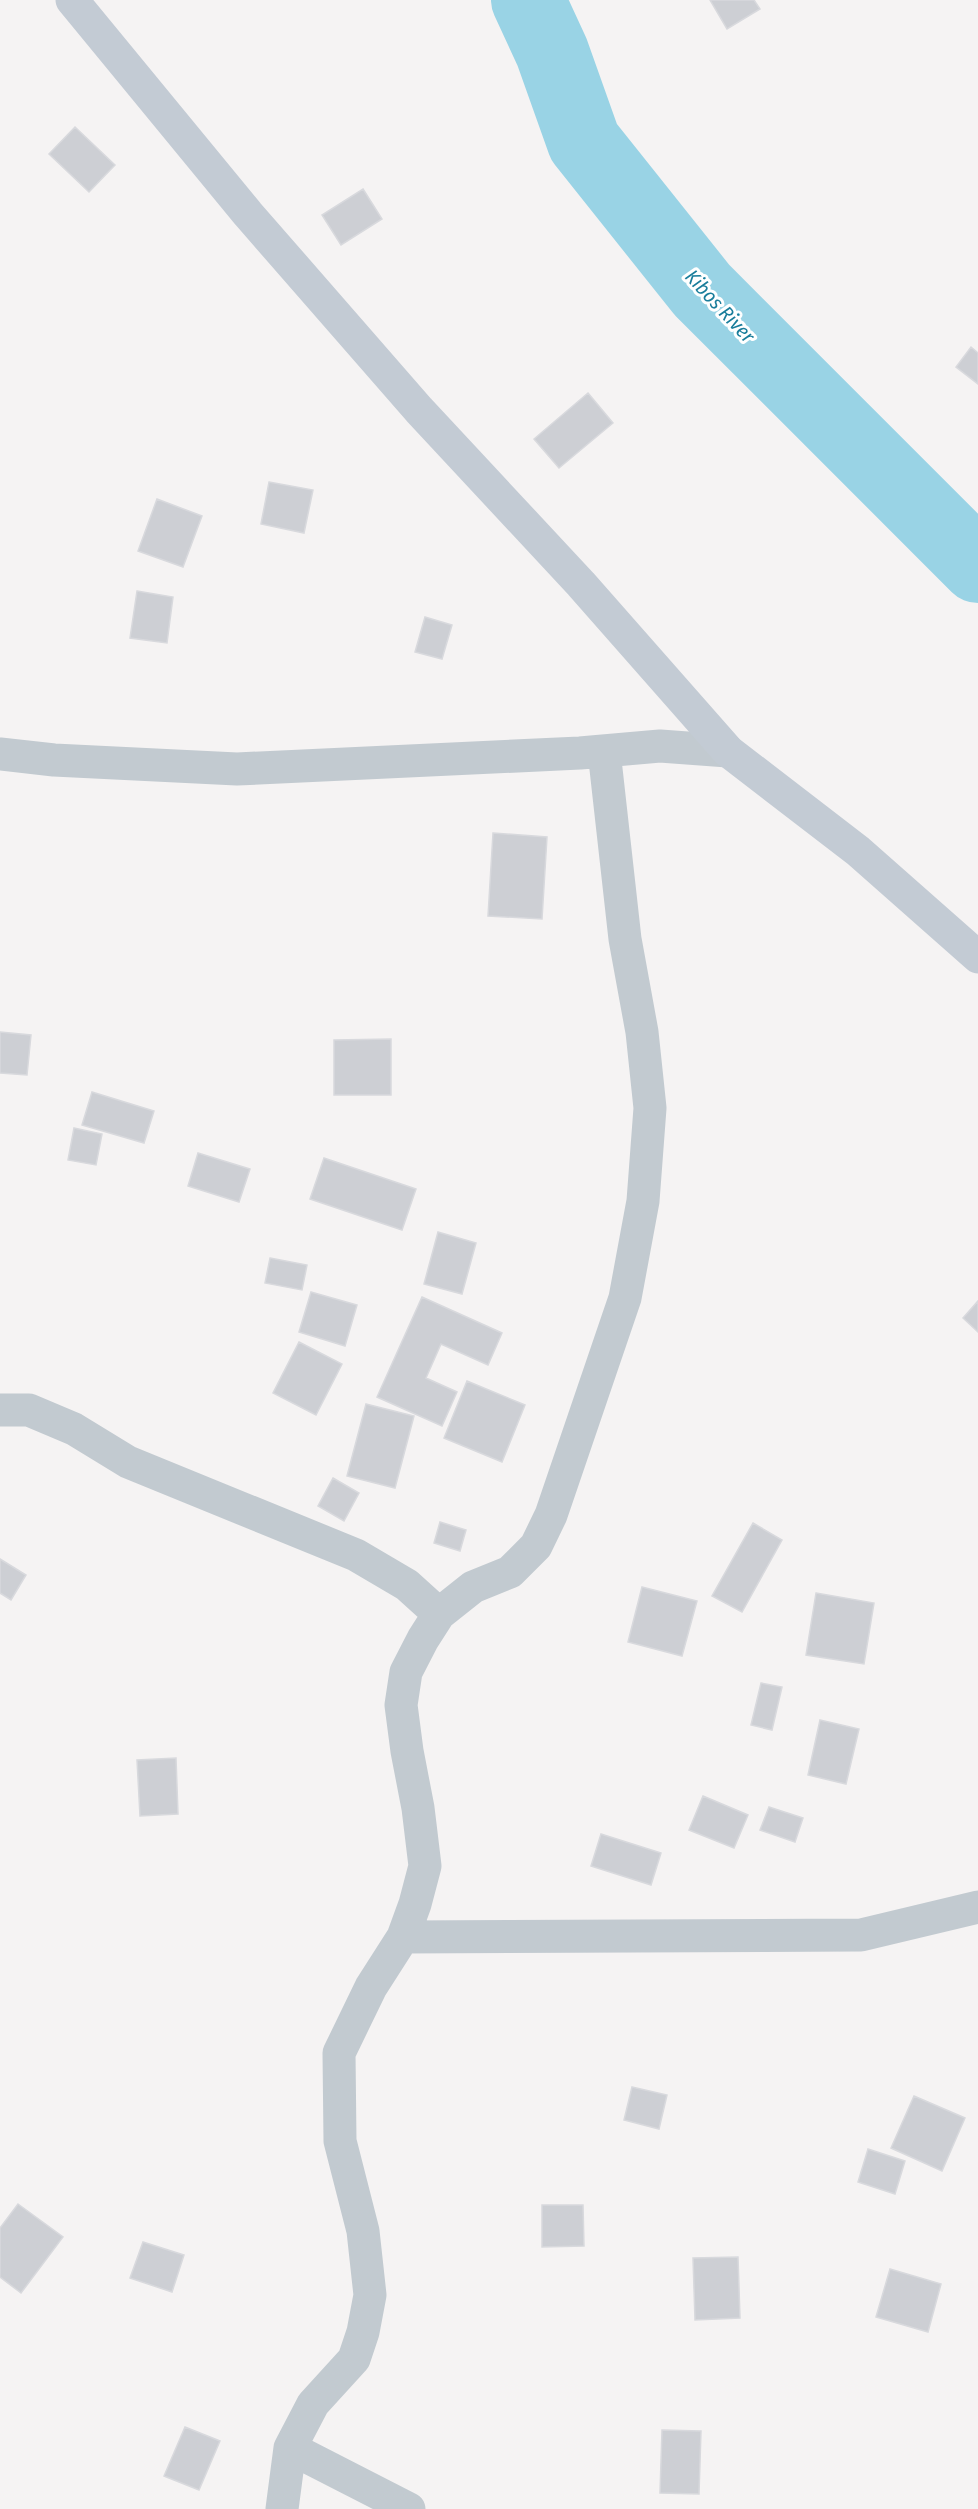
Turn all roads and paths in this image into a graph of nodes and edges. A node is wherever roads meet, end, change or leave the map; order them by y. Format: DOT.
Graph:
graph roads {
  1 [pos="72,0"];
  2 [pos="604,751"];
  3 [pos="728,751"];
  4 [pos="0,754"];
  5 [pos="978,957"];
  6 [pos="0,1410"];
  7 [pos="439,1614"];
  8 [pos="978,1907"];
  9 [pos="403,1937"];
  10 [pos="290,2448"];
  11 [pos="282,2509"];
  12 [pos="409,2509"];
  1 -- 3 [label="main road"];
  2 -- 3 [label="street"];
  2 -- 4 [label="street"];
  2 -- 7 [label="street"];
  3 -- 5 [label="main road"];
  6 -- 7 [label="street"];
  7 -- 9 [label="street"];
  8 -- 9 [label="street"];
  9 -- 10 [label="street"];
  10 -- 11 [label="street"];
  10 -- 12 [label="street"];
}
